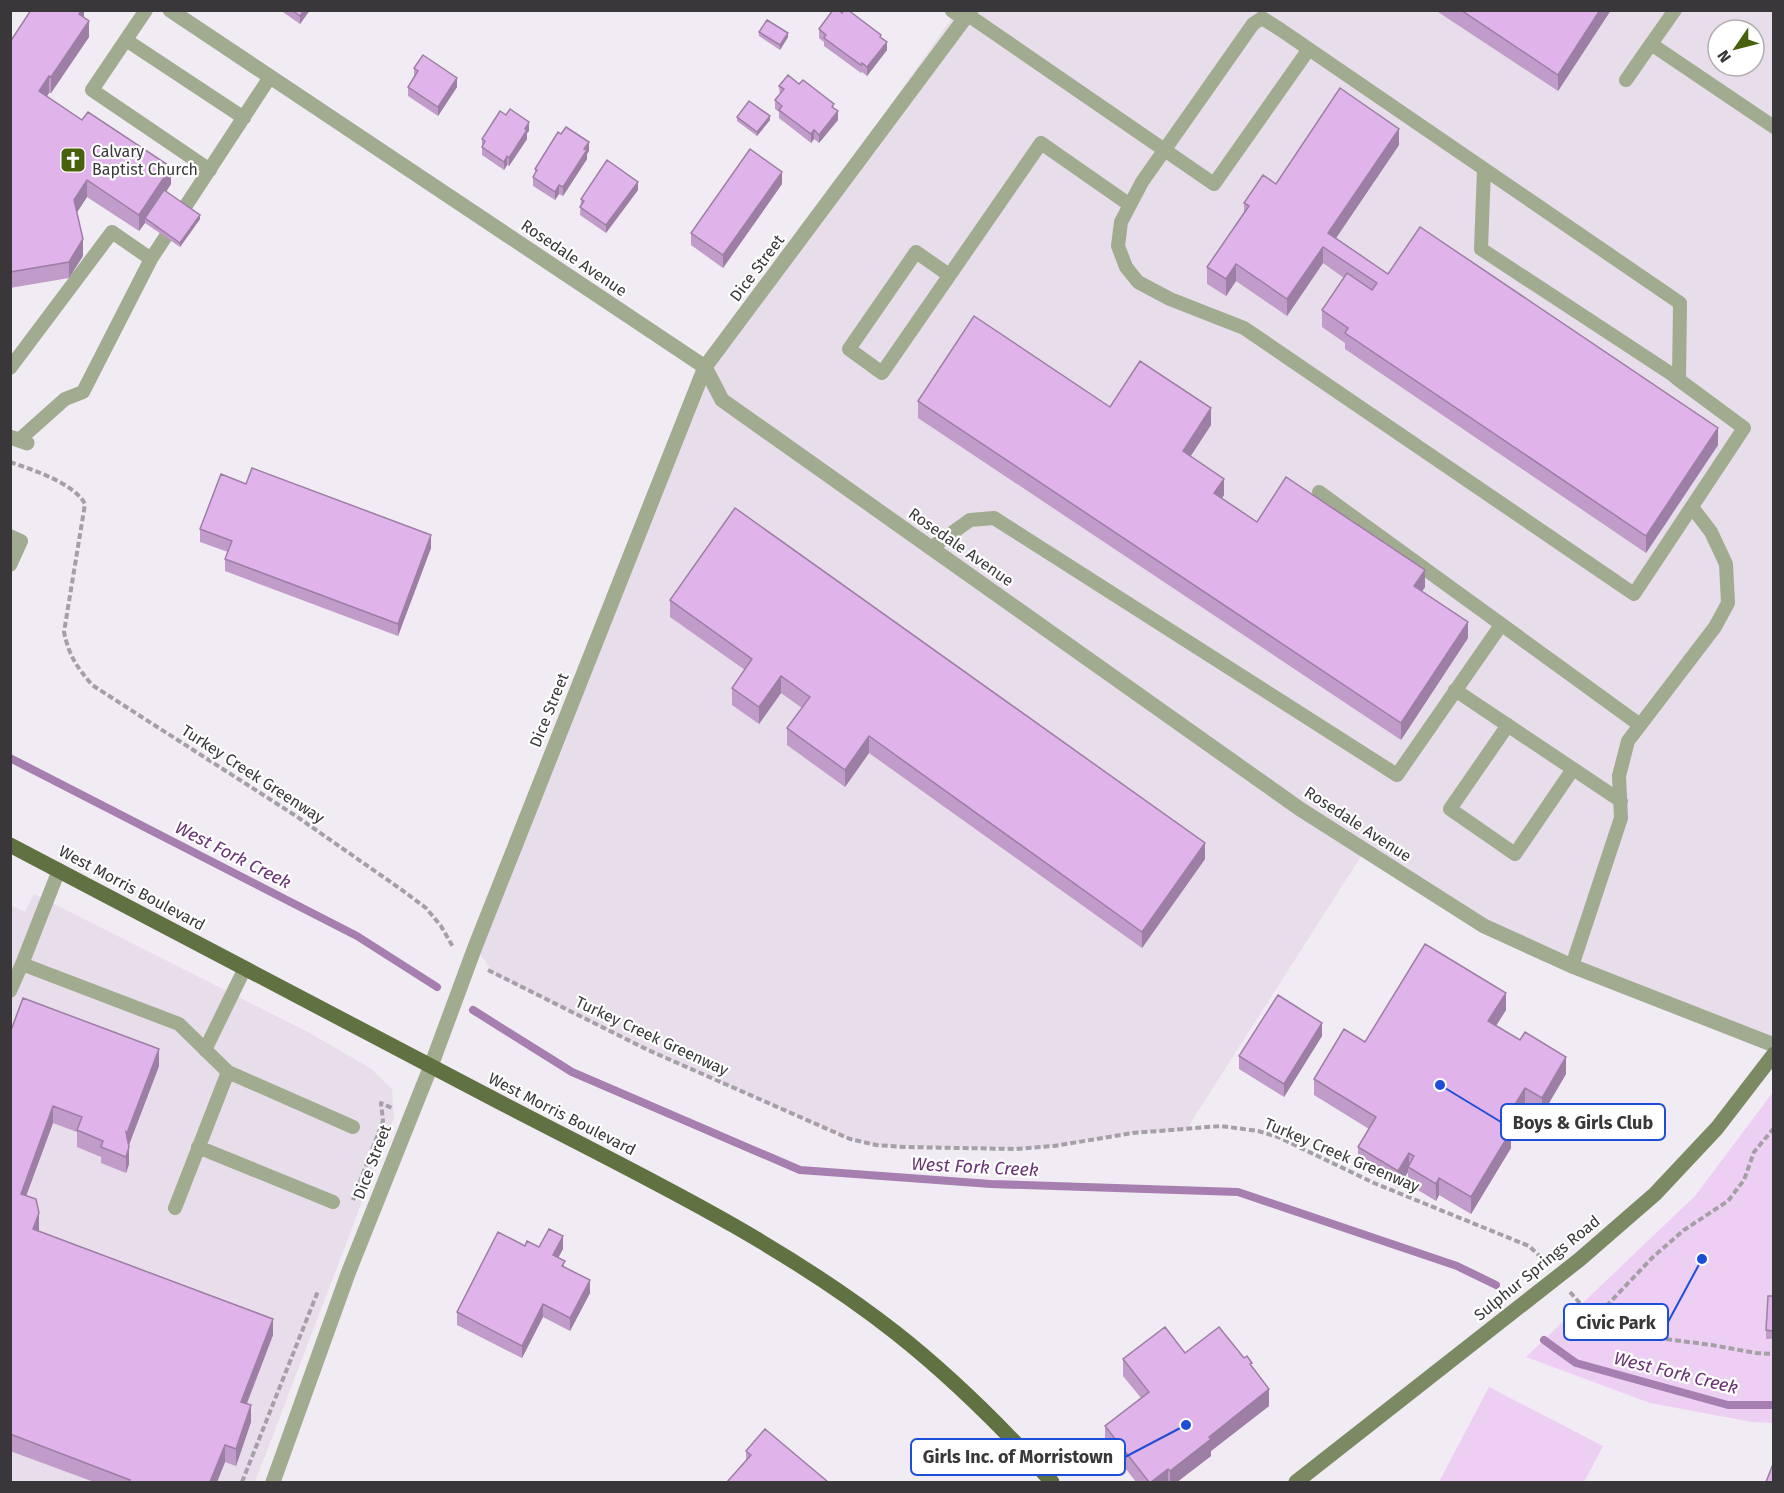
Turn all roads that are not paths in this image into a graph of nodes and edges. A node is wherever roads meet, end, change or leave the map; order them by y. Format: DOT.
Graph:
graph roads {
  1 [pos="146,10"];
  2 [pos="170,10"];
  3 [pos="1675,10"];
  4 [pos="964,14"];
  5 [pos="126,40"];
  6 [pos="1651,44"];
  7 [pos="1309,49"];
  8 [pos="270,77"];
  9 [pos="1626,80"];
  10 [pos="244,118"];
  11 [pos="1773,127"];
  12 [pos="1164,149"];
  13 [pos="1484,169"];
  14 [pos="210,170"];
  15 [pos="1130,205"];
  16 [pos="151,259"];
  17 [pos="949,275"];
  18 [pos="705,367"];
  19 [pos="10,368"];
  20 [pos="1679,380"];
  21 [pos="19,440"];
  22 [pos="1319,492"];
  23 [pos="1692,507"];
  24 [pos="10,536"];
  25 [pos="931,548"];
  26 [pos="10,565"];
  27 [pos="1501,625"];
  28 [pos="1455,690"];
  29 [pos="1508,725"];
  30 [pos="1640,725"];
  31 [pos="1573,769"];
  32 [pos="1621,801"];
  33 [pos="10,845"];
  34 [pos="59,870"];
  35 [pos="22,964"];
  36 [pos="1572,966"];
  37 [pos="245,968"];
  38 [pos="10,991"];
  39 [pos="1773,1045"];
  40 [pos="205,1050"];
  41 [pos="1773,1054"];
  42 [pos="431,1066"];
  43 [pos="228,1072"];
  44 [pos="353,1127"];
  45 [pos="198,1147"];
  46 [pos="333,1202"];
  47 [pos="175,1208"];
  48 [pos="273,1482"];
  49 [pos="1052,1482"];
  50 [pos="1296,1482"];
  1 -- 5 [label="lane"];
  2 -- 8 [label="street, Rosedale Avenue"];
  3 -- 6 [label="lane"];
  4 -- 12 [label="lane"];
  4 -- 18 [label="street, Dice Street"];
  5 -- 10 [label="lane"];
  5 -- 14 [label="lane"];
  6 -- 9 [label="lane"];
  6 -- 11 [label="lane"];
  7 -- 12 [label="lane"];
  7 -- 12 [label="lane"];
  7 -- 13 [label="lane"];
  8 -- 10 [label="lane"];
  8 -- 18 [label="street, Rosedale Avenue"];
  10 -- 14 [label="lane"];
  12 -- 15 [label="lane"];
  13 -- 20 [label="lane"];
  13 -- 20 [label="lane"];
  14 -- 16 [label="lane"];
  15 -- 17 [label="lane"];
  15 -- 23 [label="lane"];
  16 -- 19 [label="lane"];
  16 -- 21 [label="lane"];
  17 -- 17 [label="lane"];
  18 -- 25 [label="street, Rosedale Avenue"];
  18 -- 42 [label="street, Dice Street"];
  20 -- 23 [label="lane"];
  22 -- 27 [label="lane"];
  23 -- 30 [label="lane"];
  24 -- 26 [label="lane"];
  25 -- 28 [label="lane"];
  25 -- 36 [label="street, Rosedale Avenue"];
  27 -- 28 [label="lane"];
  27 -- 30 [label="lane"];
  28 -- 29 [label="lane"];
  29 -- 31 [label="lane"];
  29 -- 31 [label="lane"];
  30 -- 32 [label="lane"];
  31 -- 32 [label="lane"];
  32 -- 36 [label="lane"];
  33 -- 34 [label="main road, West Morris Boulevard"];
  34 -- 35 [label="lane"];
  34 -- 37 [label="main road, West Morris Boulevard"];
  35 -- 38 [label="lane"];
  35 -- 40 [label="lane"];
  36 -- 39 [label="street, Rosedale Avenue"];
  37 -- 40 [label="lane"];
  37 -- 42 [label="main road, West Morris Boulevard"];
  40 -- 43 [label="lane"];
  41 -- 50 [label="street, Sulphur Springs Road"];
  42 -- 48 [label="street, Dice Street"];
  42 -- 49 [label="main road, West Morris Boulevard"];
  43 -- 44 [label="lane"];
  43 -- 45 [label="lane"];
  45 -- 46 [label="lane"];
  45 -- 47 [label="lane"];
}
